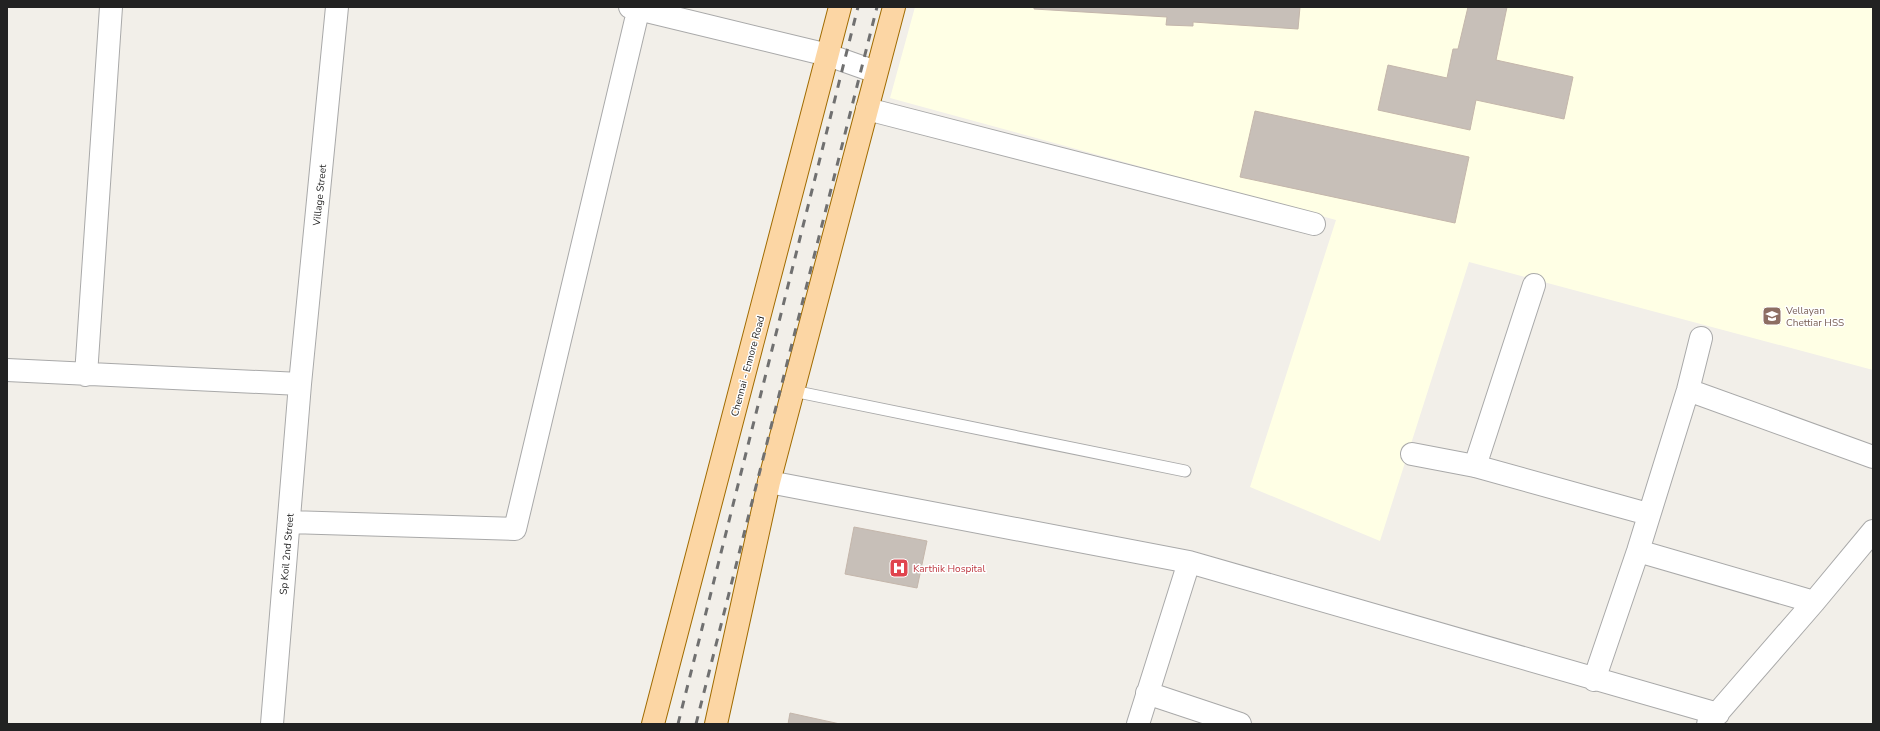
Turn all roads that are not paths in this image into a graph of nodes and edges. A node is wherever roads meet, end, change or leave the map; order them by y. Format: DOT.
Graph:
graph roads {
  1 [pos="111,7"];
  2 [pos="337,7"];
  3 [pos="840,7"];
  4 [pos="894,7"];
  5 [pos="636,8"];
  6 [pos="828,55"];
  7 [pos="876,72"];
  8 [pos="867,109"];
  9 [pos="1314,224"];
  10 [pos="1534,285"];
  11 [pos="1701,338"];
  12 [pos="7,370"];
  13 [pos="86,375"];
  14 [pos="300,384"];
  15 [pos="1688,390"];
  16 [pos="793,391"];
  17 [pos="1412,454"];
  18 [pos="1873,457"];
  19 [pos="1475,466"];
  20 [pos="1185,471"];
  21 [pos="769,482"];
  22 [pos="1648,514"];
  23 [pos="289,522"];
  24 [pos="1873,530"];
  25 [pos="1638,551"];
  26 [pos="1189,562"];
  27 [pos="1814,602"];
  28 [pos="1594,680"];
  29 [pos="1147,692"];
  30 [pos="1713,719"];
  31 [pos="272,724"];
  32 [pos="653,724"];
  33 [pos="716,724"];
  34 [pos="1138,724"];
  35 [pos="1240,724"];
  1 -- 13 [label="street"];
  2 -- 14 [label="street, Village Street"];
  3 -- 6 [label="main road, Chennai - Ennore Road"];
  4 -- 7 [label="main road"];
  5 -- 6 [label="street"];
  5 -- 23 [label="street"];
  6 -- 7 [label="street"];
  6 -- 32 [label="main road, Chennai - Ennore Road"];
  7 -- 8 [label="main road"];
  8 -- 9 [label="street"];
  8 -- 16 [label="main road"];
  10 -- 19 [label="street"];
  11 -- 15 [label="street"];
  12 -- 13 [label="street"];
  13 -- 14 [label="street"];
  14 -- 23 [label="street, Sp Koil 2nd Street"];
  15 -- 18 [label="street"];
  15 -- 22 [label="street"];
  16 -- 20 [label="lane"];
  16 -- 21 [label="main road"];
  17 -- 19 [label="street"];
  19 -- 22 [label="street"];
  21 -- 26 [label="street"];
  21 -- 33 [label="main road"];
  22 -- 25 [label="street"];
  23 -- 31 [label="street, Sp Koil 2nd Street"];
  24 -- 27 [label="street"];
  25 -- 27 [label="street"];
  25 -- 28 [label="street"];
  26 -- 28 [label="street"];
  26 -- 29 [label="street"];
  27 -- 30 [label="street"];
  28 -- 30 [label="street"];
  29 -- 34 [label="street"];
  29 -- 35 [label="street"];
}
